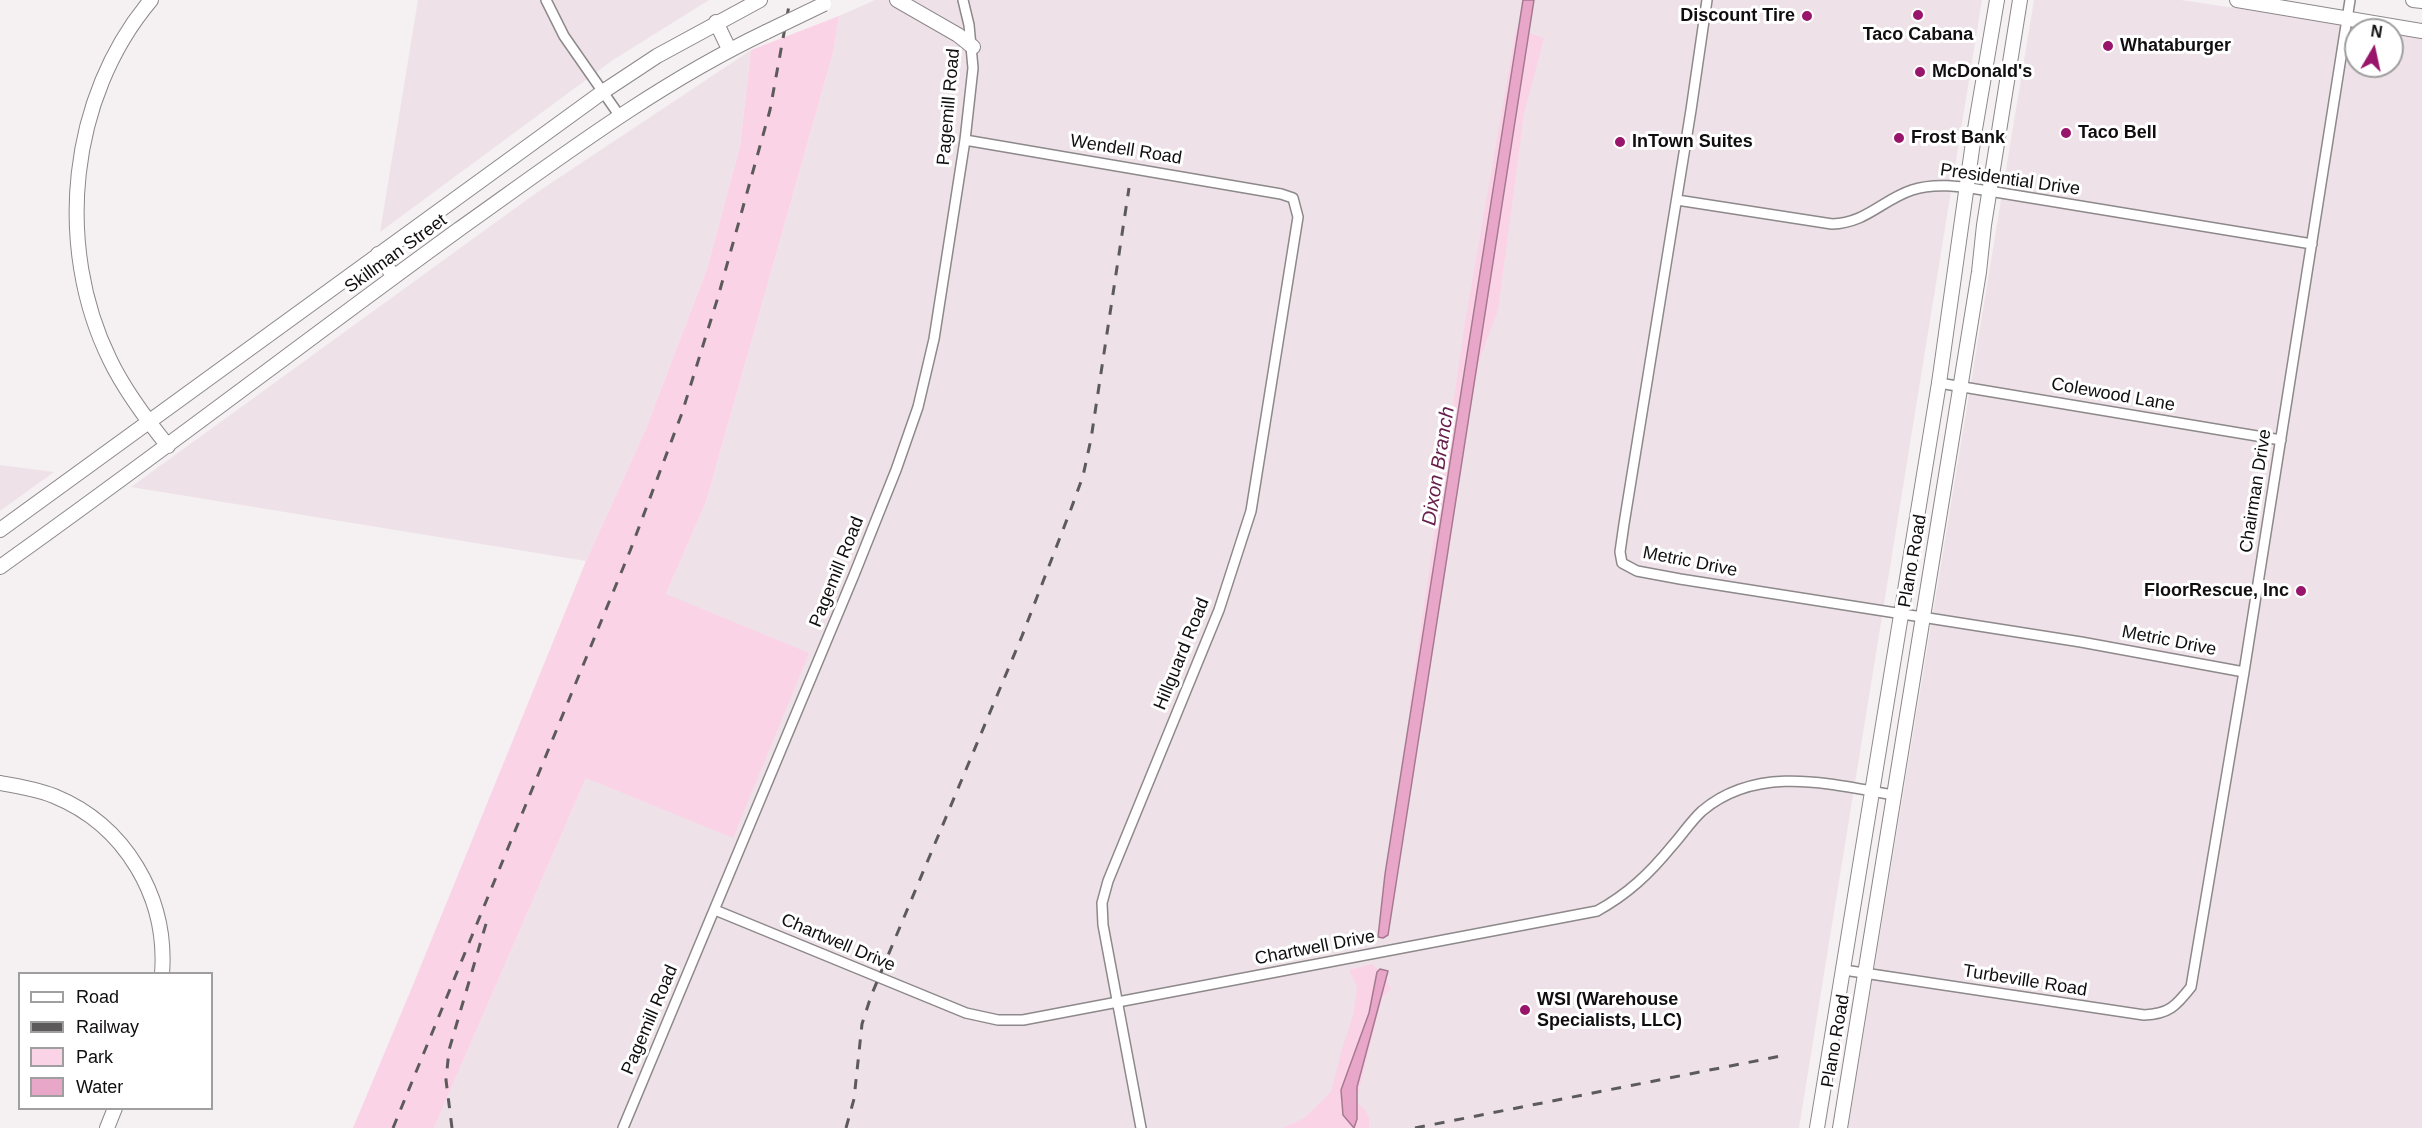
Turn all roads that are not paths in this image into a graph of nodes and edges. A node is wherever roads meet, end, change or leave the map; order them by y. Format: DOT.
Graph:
graph roads {
  1 [pos="152,0"];
  2 [pos="546,0"];
  3 [pos="759,0"];
  4 [pos="897,0"];
  5 [pos="963,0"];
  6 [pos="1707,0"];
  7 [pos="1996,0"];
  8 [pos="2020,0"];
  9 [pos="2236,0"];
  10 [pos="2350,0"];
  11 [pos="2413,0"];
  12 [pos="828,2"];
  13 [pos="2422,2"];
  14 [pos="2344,18"];
  15 [pos="2347,18"];
  16 [pos="716,22"];
  17 [pos="2404,28"];
  18 [pos="2422,31"];
  19 [pos="2344,38"];
  20 [pos="973,47"];
  21 [pos="729,49"];
  22 [pos="604,91"];
  23 [pos="619,115"];
  24 [pos="965,140"];
  25 [pos="1966,188"];
  26 [pos="1989,191"];
  27 [pos="1281,194"];
  28 [pos="1677,200"];
  29 [pos="2312,244"];
  30 [pos="378,254"];
  31 [pos="394,277"];
  32 [pos="1939,384"];
  33 [pos="1960,386"];
  34 [pos="149,423"];
  35 [pos="2281,440"];
  36 [pos="168,446"];
  37 [pos="0,530"];
  38 [pos="0,567"];
  39 [pos="1903,613"];
  40 [pos="1922,616"];
  41 [pos="2244,672"];
  42 [pos="0,783"];
  43 [pos="1873,791"];
  44 [pos="1894,795"];
  45 [pos="715,910"];
  46 [pos="1844,970"];
  47 [pos="162,972"];
  48 [pos="1866,974"];
  49 [pos="2191,987"];
  50 [pos="1117,1003"];
  51 [pos="114,1110"];
  52 [pos="107,1128"];
  53 [pos="623,1128"];
  54 [pos="1141,1128"];
  55 [pos="1817,1128"];
  56 [pos="1840,1128"];
  1 -- 34 [label="main road"];
  2 -- 22 [label="street"];
  3 -- 16 [label="main road, Skillman Street"];
  4 -- 20 [label="main road"];
  5 -- 20 [label="street, Pagemill Road"];
  6 -- 28 [label="street, Metric Drive"];
  7 -- 25 [label="main road, Plano Road"];
  8 -- 26 [label="main road, Plano Road"];
  9 -- 14 [label="main road"];
  10 -- 15 [label="street, Chairman Drive"];
  11 -- 13 [label="main road"];
  12 -- 21 [label="main road, Skillman Street, bridge"];
  16 -- 21 [label="main road"];
  16 -- 22 [label="main road, Skillman Street"];
  17 -- 18 [label="main road"];
  19 -- 29 [label="street, Chairman Drive"];
  20 -- 24 [label="street, Pagemill Road"];
  21 -- 23 [label="main road, Skillman Street"];
  22 -- 23 [label="street"];
  22 -- 30 [label="main road, Skillman Street"];
  23 -- 31 [label="main road, Skillman Street"];
  24 -- 27 [label="street, Wendell Road"];
  24 -- 45 [label="street, Pagemill Road"];
  25 -- 26 [label="street, Presidential Drive"];
  25 -- 28 [label="street, Presidential Drive"];
  25 -- 32 [label="main road, Plano Road"];
  26 -- 29 [label="street, Presidential Drive"];
  26 -- 33 [label="main road, Plano Road"];
  27 -- 50 [label="street, Hillguard Road"];
  28 -- 39 [label="street, Metric Drive"];
  29 -- 35 [label="street, Chairman Drive"];
  30 -- 31 [label="main road"];
  30 -- 34 [label="main road, Skillman Street"];
  31 -- 36 [label="main road, Skillman Street"];
  32 -- 33 [label="street, Colewood Lane"];
  32 -- 39 [label="main road, Plano Road"];
  33 -- 35 [label="street, Colewood Lane"];
  33 -- 40 [label="main road, Plano Road"];
  34 -- 36 [label="main road"];
  34 -- 37 [label="main road, Skillman Street"];
  35 -- 41 [label="street, Chairman Drive"];
  36 -- 38 [label="main road, Skillman Street"];
  39 -- 40 [label="street, Metric Drive"];
  39 -- 43 [label="main road, Plano Road"];
  40 -- 41 [label="street, Metric Drive"];
  40 -- 44 [label="main road, Plano Road"];
  41 -- 49 [label="street, Chairman Drive"];
  42 -- 47 [label="main road"];
  43 -- 44 [label="street, Chartwell Drive"];
  43 -- 46 [label="main road, Plano Road"];
  43 -- 50 [label="street, Chartwell Drive"];
  44 -- 48 [label="main road, Plano Road"];
  45 -- 50 [label="street, Chartwell Drive"];
  45 -- 53 [label="street, Pagemill Road"];
  46 -- 48 [label="street, Turbeville Road"];
  46 -- 55 [label="main road, Plano Road"];
  48 -- 49 [label="street, Turbeville Road"];
  48 -- 56 [label="main road, Plano Road"];
  50 -- 54 [label="street, Hillguard Road"];
  51 -- 52 [label="main road"];
}
